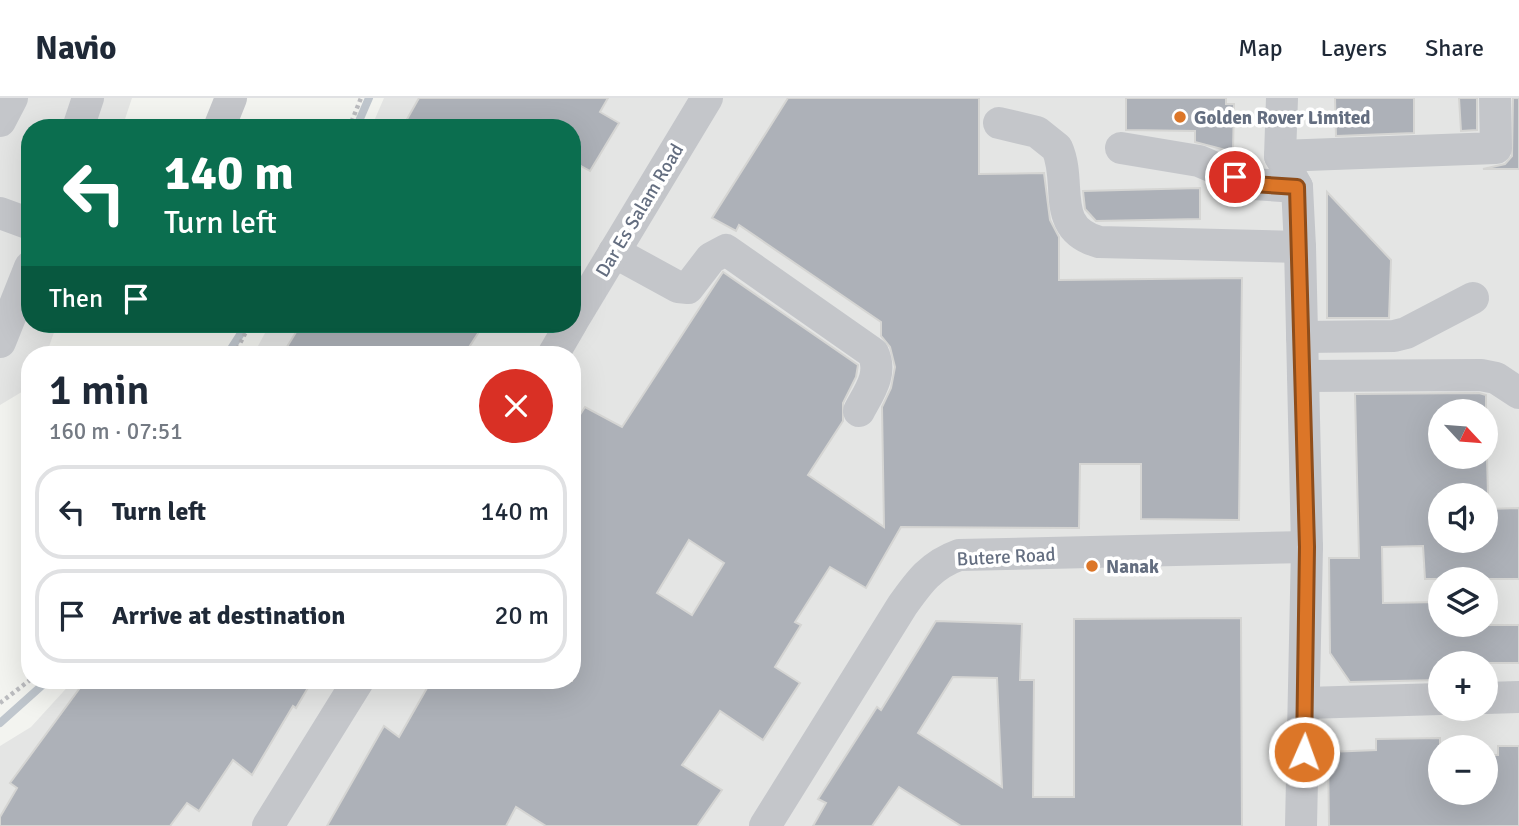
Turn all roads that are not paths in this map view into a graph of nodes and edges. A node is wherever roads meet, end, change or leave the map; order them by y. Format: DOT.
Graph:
graph roads {
  1 [pos="12,98"];
  2 [pos="231,98"];
  3 [pos="707,98"];
  4 [pos="1282,98"];
  5 [pos="1495,98"];
  6 [pos="223,119"];
  7 [pos="0,121"];
  8 [pos="999,123"];
  9 [pos="1121,148"];
  10 [pos="1280,156"];
  11 [pos="1297,187"];
  12 [pos="0,214"];
  13 [pos="21,222"];
  14 [pos="1300,247"];
  15 [pos="614,252"];
  16 [pos="16,284"];
  17 [pos="1473,298"];
  18 [pos="581,308"];
  19 [pos="1302,337"];
  20 [pos="0,342"];
  21 [pos="1303,376"];
  22 [pos="1519,393"];
  23 [pos="859,411"];
  24 [pos="1307,547"];
  25 [pos="353,689"];
  26 [pos="1519,697"];
  27 [pos="1498,698"];
  28 [pos="1428,699"];
  29 [pos="1306,702"];
  30 [pos="268,826"];
  31 [pos="765,826"];
  32 [pos="1301,826"];
  1 -- 7 [label="street"];
  2 -- 6 [label="street"];
  3 -- 15 [label="street, Dar Es Salam Road"];
  4 -- 10 [label="street"];
  5 -- 10 [label="street"];
  8 -- 14 [label="street"];
  9 -- 11 [label="street"];
  10 -- 11 [label="street"];
  11 -- 14 [label="street"];
  12 -- 13 [label="street"];
  14 -- 19 [label="street"];
  15 -- 18 [label="street, Dar Es Salam Road"];
  15 -- 23 [label="street"];
  16 -- 20 [label="street"];
  17 -- 19 [label="street"];
  19 -- 21 [label="street"];
  21 -- 22 [label="street"];
  21 -- 24 [label="street"];
  24 -- 29 [label="street"];
  24 -- 31 [label="street, Butere Road"];
  25 -- 30 [label="street"];
  26 -- 27 [label="street"];
  28 -- 29 [label="street"];
  29 -- 32 [label="street"];
}
